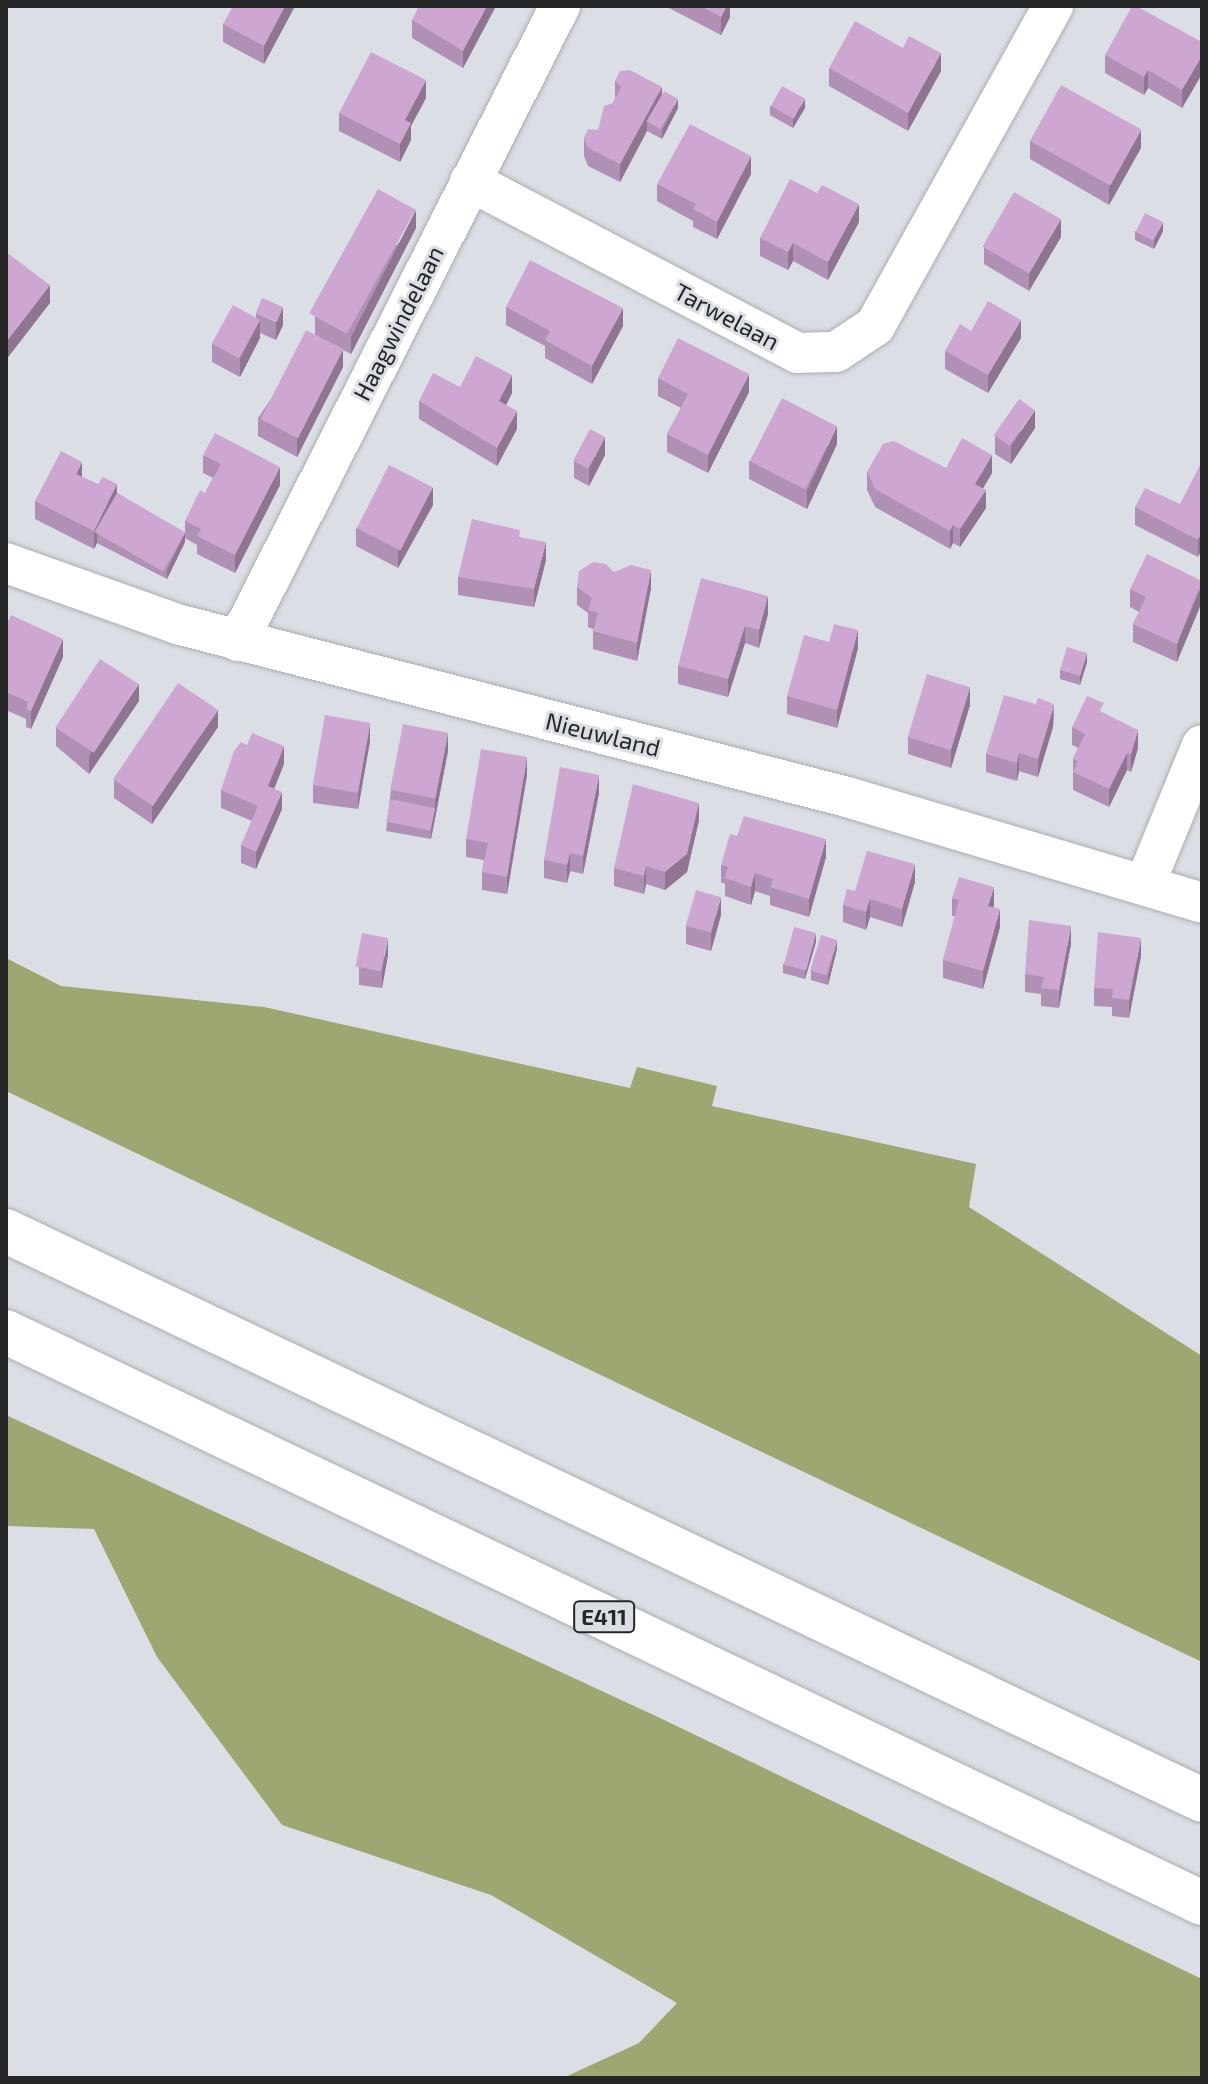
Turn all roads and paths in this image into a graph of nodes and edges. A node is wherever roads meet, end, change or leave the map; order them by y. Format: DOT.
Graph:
graph roads {
  1 [pos="560,6"];
  2 [pos="1053,6"];
  3 [pos="470,181"];
  4 [pos="6,563"];
  5 [pos="238,641"];
  6 [pos="1202,745"];
  7 [pos="1145,884"];
  8 [pos="1202,903"];
  9 [pos="6,1231"];
  10 [pos="6,1332"];
  11 [pos="1202,1800"];
  12 [pos="1202,1903"];
  1 -- 3 [label="street, Haagwindelaan"];
  2 -- 3 [label="street, Tarwelaan"];
  3 -- 5 [label="street, Haagwindelaan"];
  4 -- 5 [label="street, Nieuwland"];
  5 -- 7 [label="street, Nieuwland"];
  6 -- 7 [label="street"];
  7 -- 8 [label="street, Nieuwland"];
  9 -- 11 [label="highway"];
  10 -- 12 [label="highway, E411"];
}
